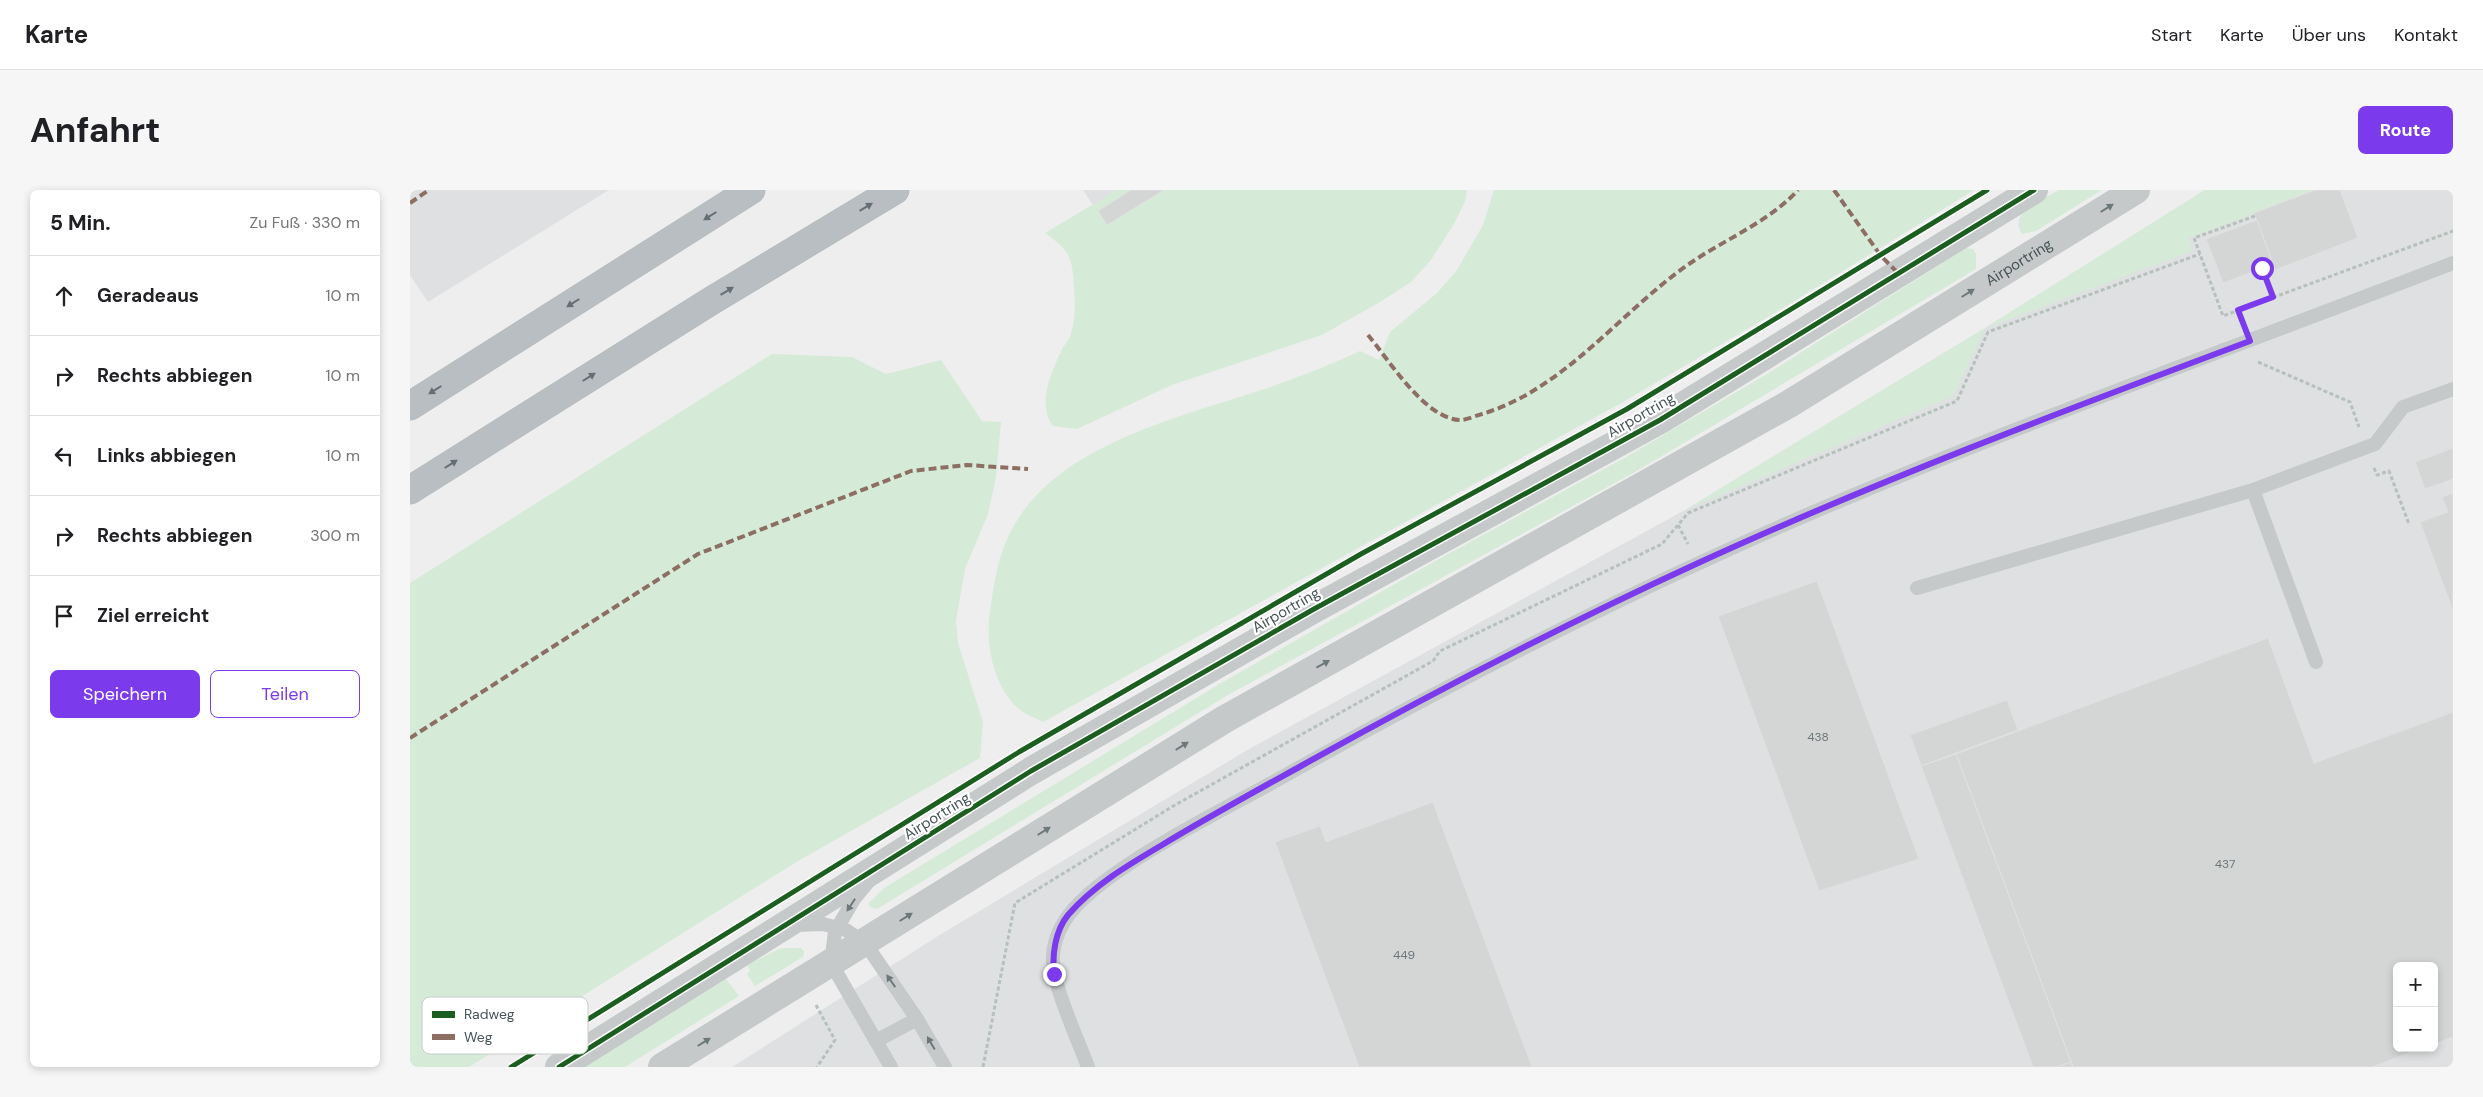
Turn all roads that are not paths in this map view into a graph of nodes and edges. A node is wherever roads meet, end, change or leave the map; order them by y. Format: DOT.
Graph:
graph roads {
  1 [pos="751,190"];
  2 [pos="895,190"];
  3 [pos="2034,190"];
  4 [pos="2136,190"];
  5 [pos="2453,263"];
  6 [pos="2453,389"];
  7 [pos="410,406"];
  8 [pos="410,490"];
  9 [pos="2253,490"];
  10 [pos="1917,588"];
  11 [pos="2316,662"];
  12 [pos="891,859"];
  13 [pos="782,928"];
  14 [pos="838,928"];
  15 [pos="865,943"];
  16 [pos="831,963"];
  17 [pos="917,1018"];
  18 [pos="876,1041"];
  19 [pos="588,1049"];
  20 [pos="580,1054"];
  21 [pos="559,1067"];
  22 [pos="662,1067"];
  23 [pos="891,1067"];
  24 [pos="944,1067"];
  25 [pos="1088,1067"];
  1 -- 7 [label="highway, one-way"];
  8 -- 2 [label="highway, one-way"];
  3 -- 12 [label="street, Airportring"];
  15 -- 4 [label="street, Airportring, one-way"];
  5 -- 25 [label="lane"];
  6 -- 9 [label="lane"];
  9 -- 10 [label="lane"];
  9 -- 11 [label="lane"];
  12 -- 13 [label="street, Airportring"];
  12 -- 14 [label="lane, one-way"];
  13 -- 14 [label="lane"];
  13 -- 19 [label="street, Airportring"];
  14 -- 15 [label="lane"];
  14 -- 16 [label="lane"];
  15 -- 16 [label="street, Airportring"];
  17 -- 15 [label="lane, one-way"];
  16 -- 18 [label="lane"];
  22 -- 16 [label="street, Airportring, one-way"];
  17 -- 18 [label="lane"];
  24 -- 17 [label="lane, one-way"];
  18 -- 23 [label="lane"];
  20 -- 21 [label="street, Airportring"];
}
